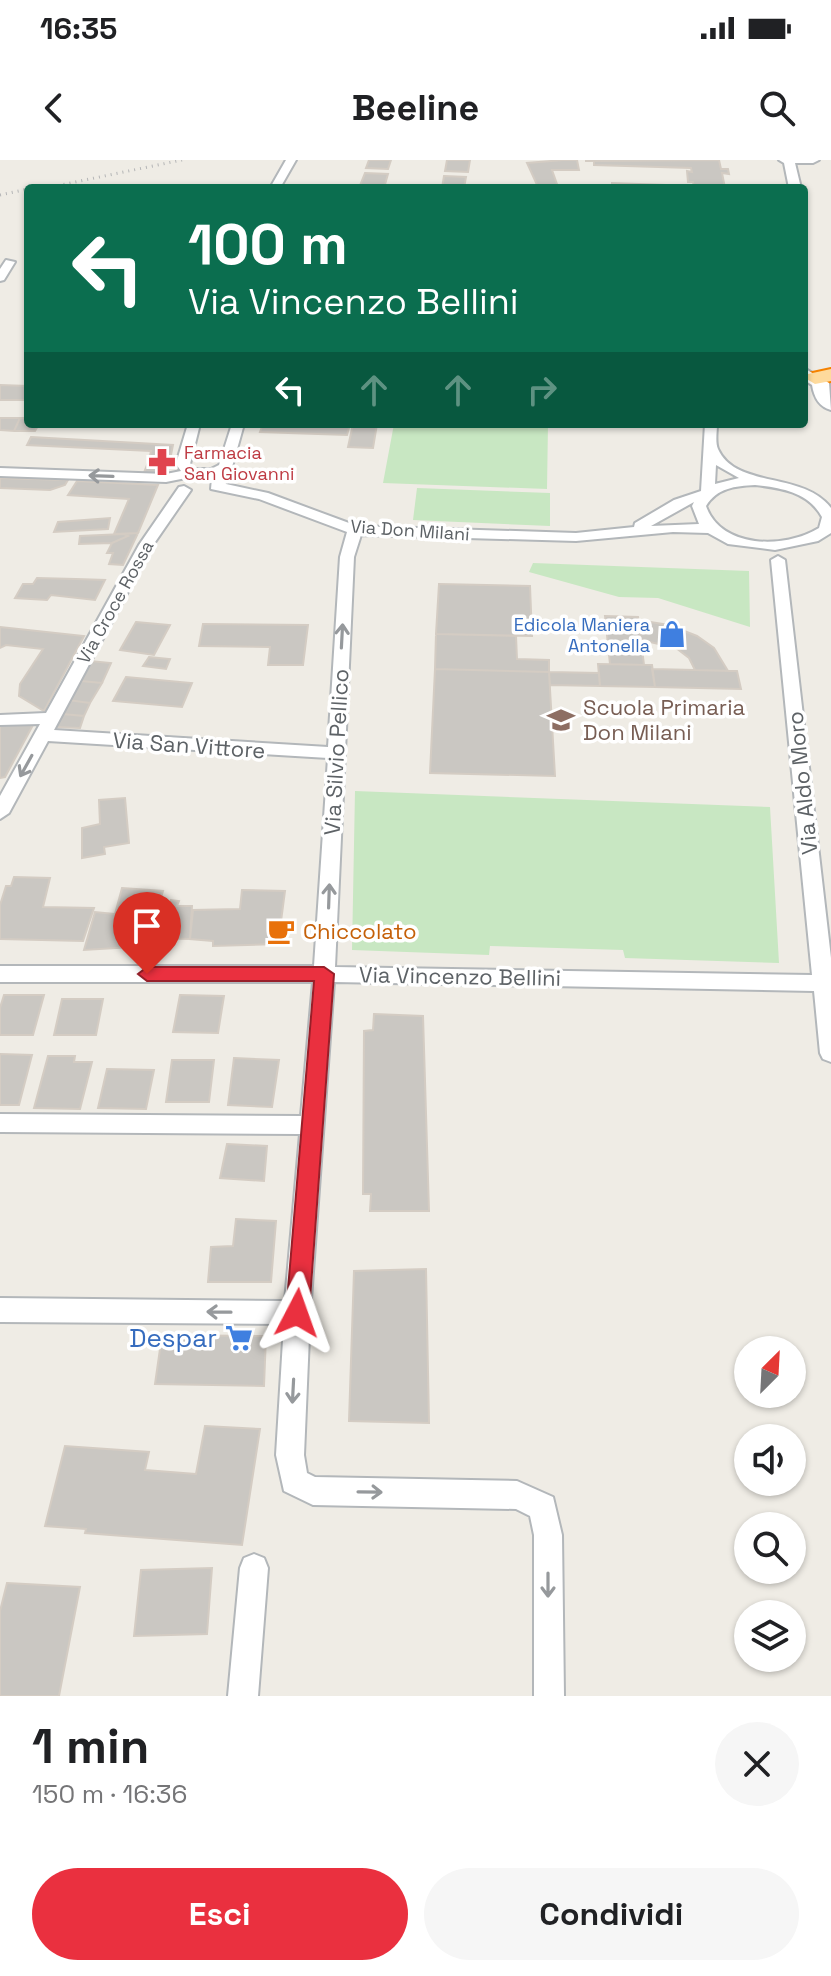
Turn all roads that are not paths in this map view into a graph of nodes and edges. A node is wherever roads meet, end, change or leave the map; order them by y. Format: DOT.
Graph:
graph roads {
  1 [pos="291,160"];
  2 [pos="787,161"];
  3 [pos="810,161"];
  4 [pos="794,183"];
  5 [pos="277,184"];
  6 [pos="10,262"];
  7 [pos="0,278"];
  8 [pos="193,428"];
  9 [pos="237,428"];
  10 [pos="710,428"];
  11 [pos="708,444"];
  12 [pos="0,472"];
  13 [pos="755,481"];
  14 [pos="198,483"];
  15 [pos="708,493"];
  16 [pos="713,529"];
  17 [pos="355,530"];
  18 [pos="610,534"];
  19 [pos="750,544"];
  20 [pos="793,545"];
  21 [pos="778,560"];
  22 [pos="51,718"];
  23 [pos="0,720"];
  24 [pos="42,735"];
  25 [pos="335,753"];
  26 [pos="0,813"];
  27 [pos="0,974"];
  28 [pos="324,974"];
  29 [pos="824,983"];
  30 [pos="831,1053"];
  31 [pos="0,1123"];
  32 [pos="310,1125"];
  33 [pos="0,1310"];
  34 [pos="297,1313"];
  35 [pos="254,1568"];
  36 [pos="243,1696"];
  37 [pos="549,1696"];
  1 -- 5 [label="street"];
  2 -- 3 [label="street"];
  2 -- 4 [label="street"];
  3 -- 4 [label="street"];
  6 -- 7 [label="street"];
  8 -- 14 [label="street"];
  9 -- 14 [label="street, Via Croce Rossa"];
  10 -- 11 [label="street"];
  11 -- 13 [label="street"];
  11 -- 15 [label="street"];
  14 -- 12 [label="street, Via Don Milani, one-way"];
  13 -- 15 [label="street, Via Don Milani"];
  13 -- 20 [label="street"];
  14 -- 17 [label="street, Via Don Milani"];
  14 -- 22 [label="street, Via Croce Rossa"];
  15 -- 16 [label="street"];
  15 -- 18 [label="street, Via Don Milani"];
  16 -- 18 [label="street, Via Don Milani"];
  16 -- 19 [label="street"];
  17 -- 18 [label="street, Via Don Milani"];
  25 -- 17 [label="street, Via Silvio Pellico, one-way"];
  19 -- 20 [label="street"];
  19 -- 21 [label="street"];
  20 -- 21 [label="street"];
  21 -- 29 [label="street, Via Aldo Moro"];
  22 -- 23 [label="street"];
  22 -- 24 [label="street, Via Croce Rossa"];
  24 -- 25 [label="street, Via San Vittore"];
  24 -- 26 [label="street, Via Croce Rossa, one-way"];
  28 -- 25 [label="street, Via Silvio Pellico, one-way"];
  27 -- 28 [label="street, Via Vincenzo Bellini"];
  28 -- 29 [label="street, Via Vincenzo Bellini"];
  28 -- 32 [label="street, Via Silvio Pellico"];
  29 -- 30 [label="street, Via Aldo Moro"];
  31 -- 32 [label="street"];
  32 -- 34 [label="street, Via Silvio Pellico"];
  34 -- 33 [label="street, one-way"];
  34 -- 37 [label="street, one-way"];
  35 -- 36 [label="street"];
}
